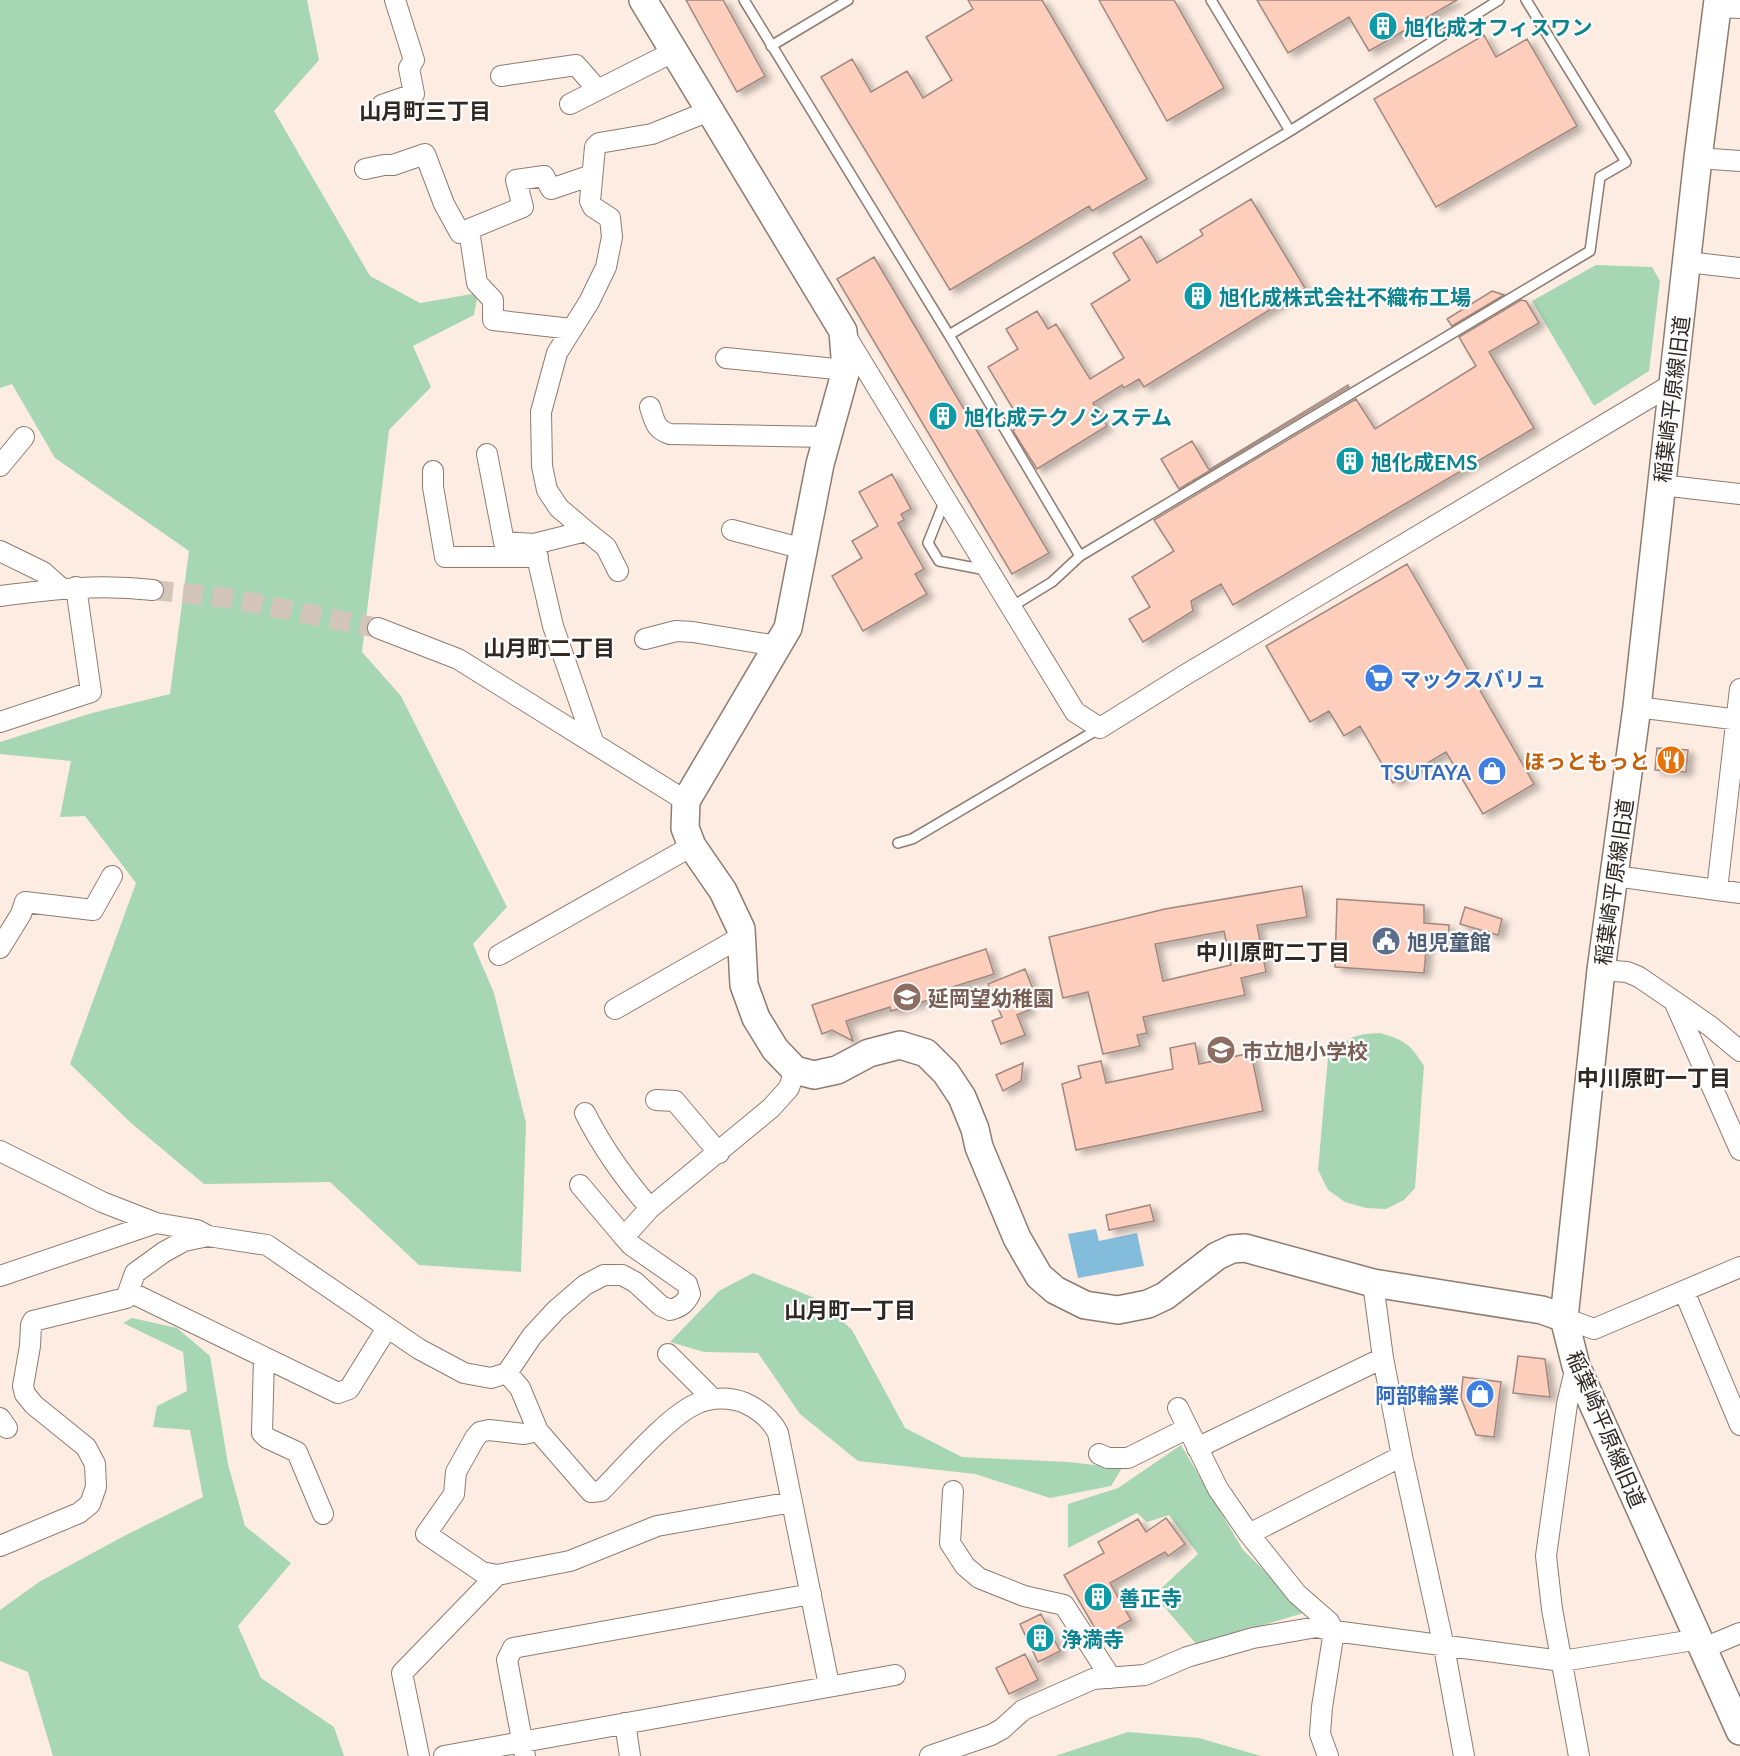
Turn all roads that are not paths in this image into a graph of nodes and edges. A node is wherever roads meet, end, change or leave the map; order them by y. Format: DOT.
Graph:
graph roads {
  1 [pos="396,0"];
  2 [pos="643,0"];
  3 [pos="744,0"];
  4 [pos="848,0"];
  5 [pos="1211,0"];
  6 [pos="1499,0"];
  7 [pos="1527,0"];
  8 [pos="1725,5"];
  9 [pos="771,46"];
  10 [pos="672,52"];
  11 [pos="501,76"];
  12 [pos="598,90"];
  13 [pos="570,104"];
  14 [pos="382,105"];
  15 [pos="709,111"];
  16 [pos="1290,131"];
  17 [pos="1698,158"];
  18 [pos="1740,161"];
  19 [pos="364,169"];
  20 [pos="592,175"];
  21 [pos="469,230"];
  22 [pos="1687,262"];
  23 [pos="1740,268"];
  24 [pos="572,329"];
  25 [pos="843,331"];
  26 [pos="949,335"];
  27 [pos="726,358"];
  28 [pos="846,370"];
  29 [pos="1674,382"];
  30 [pos="650,407"];
  31 [pos="24,437"];
  32 [pos="826,437"];
  33 [pos="487,454"];
  34 [pos="0,466"];
  35 [pos="433,471"];
  36 [pos="1661,485"];
  37 [pos="1740,494"];
  38 [pos="945,498"];
  39 [pos="732,530"];
  40 [pos="586,531"];
  41 [pos="804,549"];
  42 [pos="536,550"];
  43 [pos="0,551"];
  44 [pos="1080,556"];
  45 [pos="988,570"];
  46 [pos="618,571"];
  47 [pos="69,587"];
  48 [pos="153,590"];
  49 [pos="0,596"];
  50 [pos="1011,607"];
  51 [pos="378,628"];
  52 [pos="645,639"];
  53 [pos="777,646"];
  54 [pos="1740,689"];
  55 [pos="1636,707"];
  56 [pos="1738,720"];
  57 [pos="0,722"];
  58 [pos="1100,728"];
  59 [pos="594,744"];
  60 [pos="686,801"];
  61 [pos="898,843"];
  62 [pos="692,846"];
  63 [pos="112,876"];
  64 [pos="1615,876"];
  65 [pos="1717,890"];
  66 [pos="1740,893"];
  67 [pos="741,937"];
  68 [pos="0,948"];
  69 [pos="500,956"];
  70 [pos="1602,970"];
  71 [pos="1674,1001"];
  72 [pos="615,1009"];
  73 [pos="1740,1051"];
  74 [pos="795,1070"];
  75 [pos="656,1100"];
  76 [pos="585,1113"];
  77 [pos="1740,1150"];
  78 [pos="0,1151"];
  79 [pos="718,1153"];
  80 [pos="580,1185"];
  81 [pos="650,1208"];
  82 [pos="156,1223"];
  83 [pos="208,1236"];
  84 [pos="624,1237"];
  85 [pos="1740,1267"];
  86 [pos="0,1276"];
  87 [pos="1372,1283"];
  88 [pos="1684,1291"];
  89 [pos="130,1292"];
  90 [pos="1564,1318"];
  91 [pos="387,1328"];
  92 [pos="668,1354"];
  93 [pos="264,1357"];
  94 [pos="1383,1358"];
  95 [pos="1576,1366"];
  96 [pos="507,1373"];
  97 [pos="712,1398"];
  98 [pos="1178,1408"];
  99 [pos="1740,1425"];
  100 [pos="1188,1428"];
  101 [pos="538,1431"];
  102 [pos="1197,1448"];
  103 [pos="1099,1454"];
  104 [pos="1402,1456"];
  105 [pos="953,1491"];
  106 [pos="792,1502"];
  107 [pos="323,1514"];
  108 [pos="965,1515"];
  109 [pos="1250,1534"];
  110 [pos="951,1538"];
  111 [pos="0,1546"];
  112 [pos="497,1575"];
  113 [pos="811,1594"];
  114 [pos="1334,1631"];
  115 [pos="1740,1633"];
  116 [pos="1702,1644"];
  117 [pos="1444,1647"];
  118 [pos="1562,1661"];
  119 [pos="895,1675"];
  120 [pos="1111,1678"];
  121 [pos="829,1685"];
  122 [pos="625,1723"];
  123 [pos="1740,1731"];
  124 [pos="524,1749"];
  125 [pos="419,1756"];
  126 [pos="444,1756"];
  127 [pos="630,1756"];
  128 [pos="930,1756"];
  129 [pos="1328,1756"];
  130 [pos="1464,1756"];
  131 [pos="1579,1756"];
  1 -- 14 [label="street"];
  2 -- 10 [label="street"];
  3 -- 9 [label="lane"];
  4 -- 9 [label="lane"];
  5 -- 16 [label="lane"];
  6 -- 16 [label="lane"];
  7 -- 44 [label="lane"];
  8 -- 17 [label="street, 稲葉崎平原線旧道"];
  9 -- 26 [label="lane"];
  10 -- 12 [label="street"];
  10 -- 15 [label="street"];
  11 -- 12 [label="street"];
  12 -- 13 [label="street"];
  15 -- 20 [label="street"];
  15 -- 25 [label="street"];
  16 -- 26 [label="lane"];
  17 -- 18 [label="street"];
  17 -- 22 [label="street, 稲葉崎平原線旧道"];
  19 -- 21 [label="street"];
  20 -- 21 [label="street"];
  20 -- 24 [label="street"];
  21 -- 24 [label="street"];
  22 -- 23 [label="street"];
  22 -- 29 [label="street, 稲葉崎平原線旧道"];
  24 -- 40 [label="street"];
  25 -- 28 [label="street"];
  25 -- 38 [label="street"];
  26 -- 44 [label="lane"];
  27 -- 28 [label="street"];
  28 -- 32 [label="street"];
  29 -- 36 [label="street, 稲葉崎平原線旧道"];
  29 -- 58 [label="street"];
  30 -- 32 [label="street"];
  31 -- 34 [label="street"];
  32 -- 41 [label="street"];
  33 -- 42 [label="street"];
  35 -- 42 [label="street"];
  36 -- 37 [label="street"];
  36 -- 55 [label="street, 稲葉崎平原線旧道"];
  38 -- 45 [label="street"];
  38 -- 45 [label="lane"];
  39 -- 41 [label="street"];
  40 -- 42 [label="street"];
  40 -- 46 [label="street"];
  41 -- 53 [label="street"];
  42 -- 59 [label="street"];
  43 -- 47 [label="street"];
  44 -- 50 [label="lane"];
  45 -- 50 [label="street"];
  47 -- 48 [label="street"];
  47 -- 49 [label="street"];
  47 -- 57 [label="street"];
  50 -- 58 [label="street"];
  51 -- 59 [label="street"];
  52 -- 53 [label="street"];
  53 -- 60 [label="street"];
  54 -- 56 [label="street"];
  55 -- 56 [label="street"];
  55 -- 64 [label="street, 稲葉崎平原線旧道"];
  56 -- 65 [label="street"];
  58 -- 61 [label="lane"];
  59 -- 60 [label="street"];
  60 -- 62 [label="street"];
  62 -- 67 [label="street"];
  62 -- 69 [label="street"];
  63 -- 68 [label="street"];
  64 -- 65 [label="street"];
  64 -- 70 [label="street, 稲葉崎平原線旧道"];
  65 -- 66 [label="street"];
  67 -- 72 [label="street"];
  67 -- 74 [label="street"];
  70 -- 71 [label="street"];
  70 -- 90 [label="street, 稲葉崎平原線旧道"];
  71 -- 73 [label="street"];
  71 -- 77 [label="street"];
  74 -- 79 [label="street"];
  74 -- 87 [label="street"];
  75 -- 79 [label="street"];
  76 -- 81 [label="street"];
  78 -- 82 [label="street"];
  79 -- 81 [label="street"];
  80 -- 84 [label="street"];
  81 -- 84 [label="street"];
  82 -- 83 [label="street"];
  82 -- 86 [label="street"];
  83 -- 89 [label="street"];
  83 -- 91 [label="street"];
  84 -- 96 [label="street"];
  85 -- 88 [label="street"];
  87 -- 90 [label="street"];
  87 -- 94 [label="street"];
  88 -- 90 [label="street"];
  88 -- 99 [label="street"];
  89 -- 93 [label="street"];
  89 -- 111 [label="street"];
  90 -- 95 [label="street, 稲葉崎平原線旧道"];
  91 -- 93 [label="street"];
  91 -- 96 [label="street"];
  92 -- 97 [label="street"];
  93 -- 107 [label="street"];
  94 -- 102 [label="street"];
  94 -- 104 [label="street"];
  95 -- 116 [label="street, 稲葉崎平原線旧道"];
  95 -- 118 [label="street"];
  96 -- 101 [label="street"];
  97 -- 101 [label="street"];
  97 -- 106 [label="street"];
  98 -- 100 [label="street"];
  100 -- 102 [label="street"];
  100 -- 103 [label="street"];
  101 -- 112 [label="street"];
  102 -- 109 [label="street"];
  104 -- 109 [label="street"];
  104 -- 117 [label="street"];
  105 -- 110 [label="street"];
  106 -- 112 [label="street"];
  106 -- 113 [label="street"];
  108 -- 110 [label="street"];
  109 -- 114 [label="street"];
  110 -- 120 [label="street"];
  112 -- 125 [label="street"];
  113 -- 121 [label="street"];
  113 -- 124 [label="street"];
  114 -- 117 [label="street"];
  114 -- 120 [label="street"];
  114 -- 129 [label="street"];
  115 -- 116 [label="street"];
  116 -- 118 [label="street"];
  116 -- 123 [label="street, 稲葉崎平原線旧道"];
  117 -- 118 [label="street"];
  117 -- 130 [label="street"];
  118 -- 131 [label="street"];
  119 -- 121 [label="street"];
  120 -- 128 [label="street"];
  121 -- 122 [label="street"];
  122 -- 124 [label="street"];
  122 -- 127 [label="street"];
  124 -- 126 [label="street"];
}
